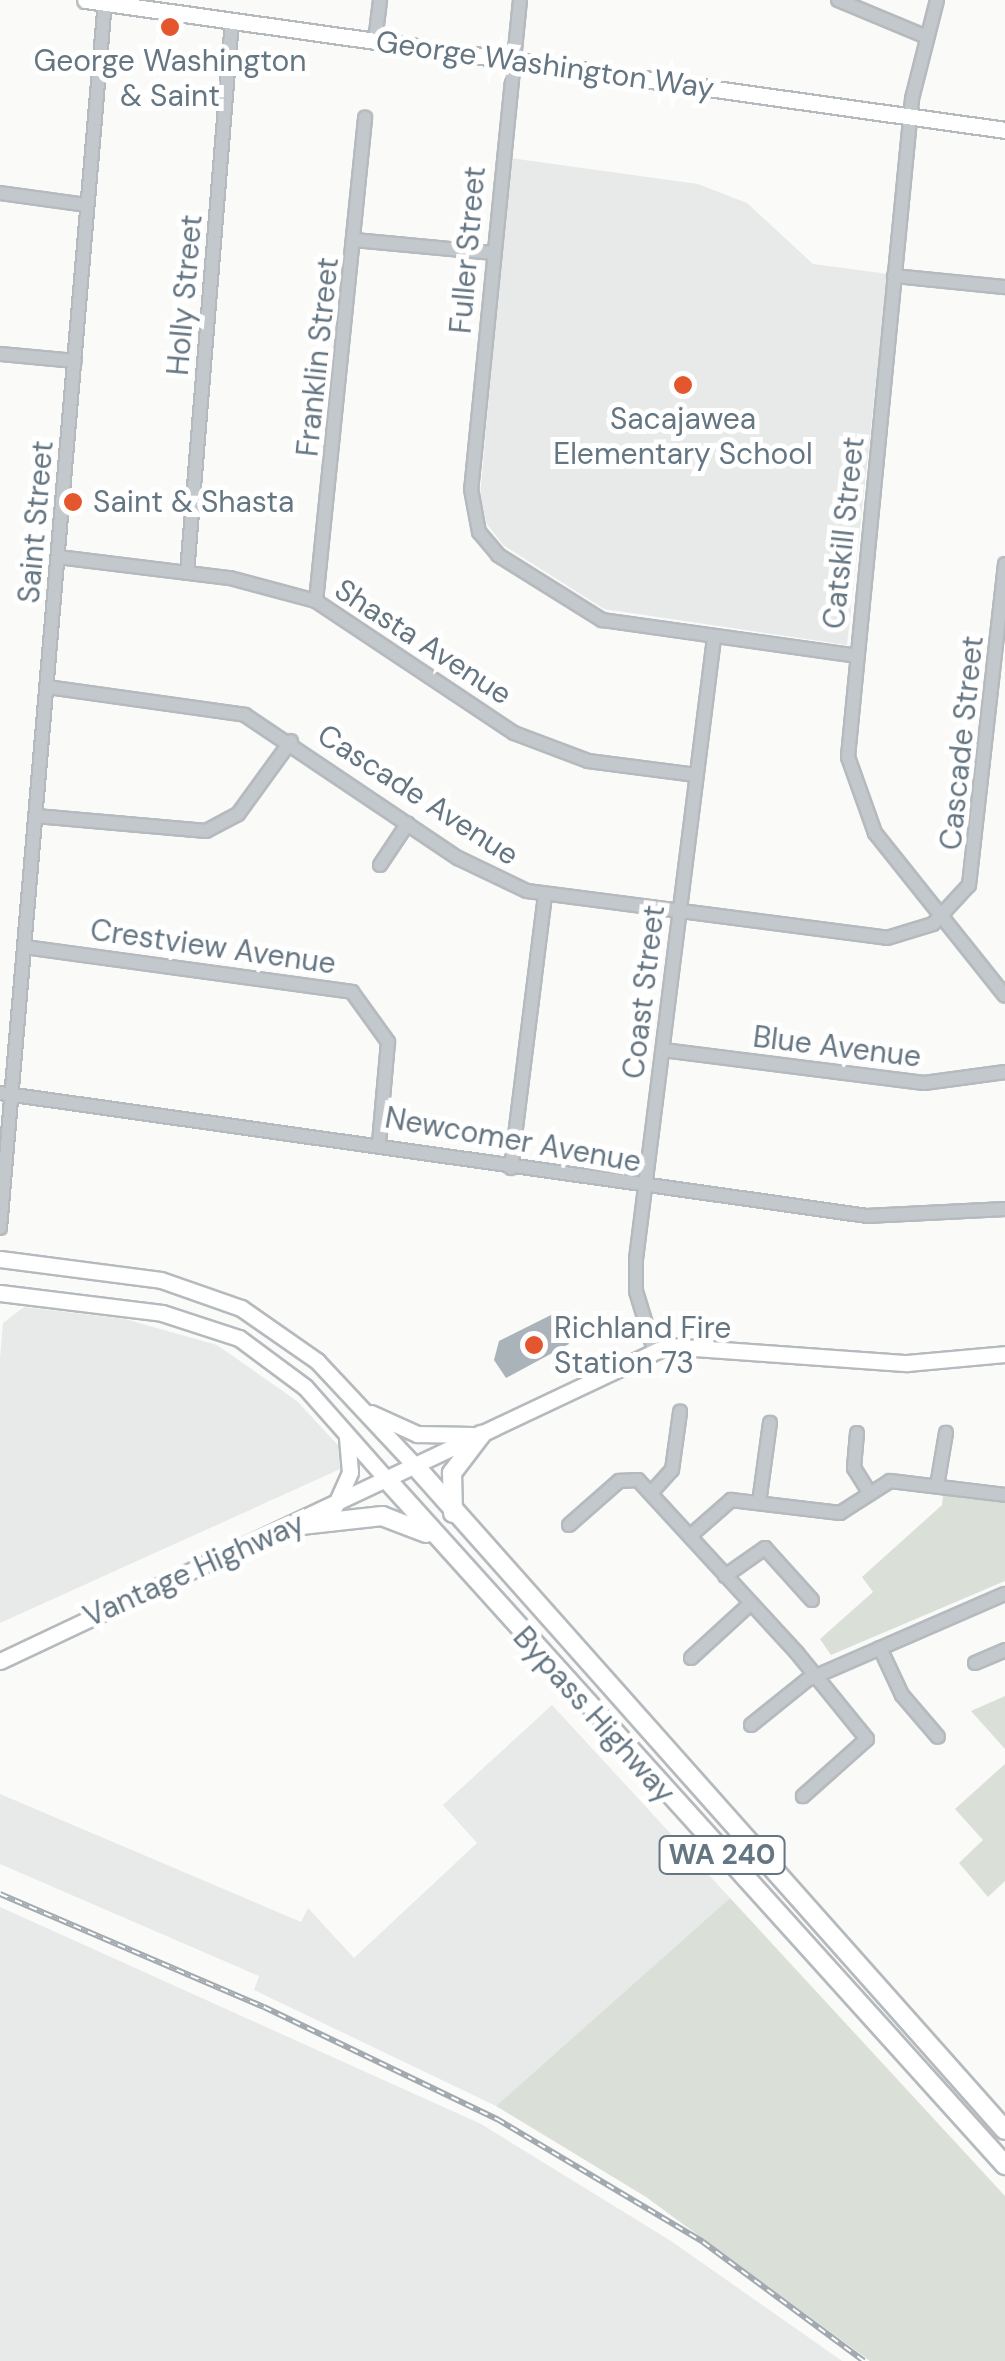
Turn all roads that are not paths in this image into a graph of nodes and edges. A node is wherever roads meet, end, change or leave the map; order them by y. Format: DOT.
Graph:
graph roads {
  1 [pos="85,0"];
  2 [pos="380,0"];
  3 [pos="520,0"];
  4 [pos="838,0"];
  5 [pos="937,0"];
  6 [pos="105,1"];
  7 [pos="232,21"];
  8 [pos="924,31"];
  9 [pos="940,32"];
  10 [pos="375,41"];
  11 [pos="511,60"];
  12 [pos="910,116"];
  13 [pos="366,117"];
  14 [pos="1005,130"];
  15 [pos="0,193"];
  16 [pos="87,205"];
  17 [pos="354,240"];
  18 [pos="492,253"];
  19 [pos="894,276"];
  20 [pos="1005,287"];
  21 [pos="0,354"];
  22 [pos="74,360"];
  23 [pos="58,558"];
  24 [pos="1005,564"];
  25 [pos="187,572"];
  26 [pos="316,601"];
  27 [pos="714,638"];
  28 [pos="857,656"];
  29 [pos="47,687"];
  30 [pos="291,741"];
  31 [pos="696,775"];
  32 [pos="36,816"];
  33 [pos="408,822"];
  34 [pos="380,865"];
  35 [pos="545,896"];
  36 [pos="679,913"];
  37 [pos="942,916"];
  38 [pos="24,948"];
  39 [pos="1005,996"];
  40 [pos="662,1050"];
  41 [pos="1005,1072"];
  42 [pos="6,1094"];
  43 [pos="379,1142"];
  44 [pos="511,1168"];
  45 [pos="646,1188"];
  46 [pos="1005,1209"];
  47 [pos="0,1228"];
  48 [pos="0,1259"];
  49 [pos="0,1293"];
  50 [pos="654,1350"];
  51 [pos="1005,1354"];
  52 [pos="363,1410"];
  53 [pos="680,1412"];
  54 [pos="770,1423"];
  55 [pos="346,1432"];
  56 [pos="857,1432"];
  57 [pos="946,1433"];
  58 [pos="481,1435"];
  59 [pos="417,1468"];
  60 [pos="389,1482"];
  61 [pos="936,1486"];
  62 [pos="869,1492"];
  63 [pos="651,1493"];
  64 [pos="1005,1495"];
  65 [pos="759,1503"];
  66 [pos="335,1506"];
  67 [pos="453,1513"];
  68 [pos="569,1524"];
  69 [pos="292,1526"];
  70 [pos="690,1536"];
  71 [pos="442,1542"];
  72 [pos="726,1576"];
  73 [pos="1005,1594"];
  74 [pos="812,1600"];
  75 [pos="750,1604"];
  76 [pos="880,1648"];
  77 [pos="1005,1650"];
  78 [pos="691,1658"];
  79 [pos="0,1661"];
  80 [pos="975,1663"];
  81 [pos="816,1676"];
  82 [pos="751,1724"];
  83 [pos="938,1737"];
  84 [pos="804,1796"];
  85 [pos="1005,2130"];
  86 [pos="1005,2166"];
  1 -- 6 [label="main road, George Washington Way"];
  2 -- 10 [label="street"];
  3 -- 11 [label="street, Fuller Street"];
  4 -- 8 [label="street"];
  5 -- 8 [label="street, Catskill Street"];
  6 -- 7 [label="main road, George Washington Way"];
  6 -- 16 [label="street, Saint Street"];
  7 -- 10 [label="main road, George Washington Way"];
  7 -- 25 [label="street, Holly Street"];
  8 -- 9 [label="street"];
  8 -- 12 [label="street, Catskill Street"];
  10 -- 11 [label="main road, George Washington Way"];
  11 -- 12 [label="main road, George Washington Way"];
  11 -- 18 [label="street, Fuller Street"];
  12 -- 14 [label="main road, George Washington Way"];
  12 -- 19 [label="street, Catskill Street"];
  13 -- 17 [label="street, Franklin Street"];
  15 -- 16 [label="street"];
  16 -- 22 [label="street, Saint Street"];
  17 -- 18 [label="street"];
  17 -- 26 [label="street, Franklin Street"];
  18 -- 27 [label="street, Fuller Street"];
  19 -- 20 [label="street"];
  19 -- 28 [label="street, Catskill Street"];
  21 -- 22 [label="street"];
  22 -- 23 [label="street, Saint Street"];
  23 -- 25 [label="street, Shasta Avenue"];
  23 -- 29 [label="street, Saint Street"];
  24 -- 37 [label="street, Cascade Street"];
  25 -- 26 [label="street, Shasta Avenue"];
  26 -- 31 [label="street, Shasta Avenue"];
  27 -- 28 [label="street"];
  27 -- 31 [label="street, Coast Street"];
  28 -- 37 [label="street, Catskill Street"];
  29 -- 30 [label="street, Cascade Avenue"];
  29 -- 32 [label="street, Saint Street"];
  30 -- 32 [label="street"];
  30 -- 33 [label="street, Cascade Avenue"];
  31 -- 36 [label="street, Coast Street"];
  32 -- 38 [label="street, Saint Street"];
  33 -- 34 [label="street"];
  33 -- 35 [label="street, Cascade Avenue"];
  35 -- 36 [label="street, Cascade Avenue"];
  35 -- 44 [label="street"];
  36 -- 37 [label="street, Cascade Avenue"];
  36 -- 40 [label="street, Coast Street"];
  37 -- 39 [label="street, Catskill Street"];
  38 -- 42 [label="street, Saint Street"];
  38 -- 43 [label="street, Crestview Avenue"];
  40 -- 41 [label="street, Blue Avenue"];
  40 -- 45 [label="street, Coast Street"];
  42 -- 43 [label="street, Newcomer Avenue"];
  42 -- 47 [label="street, Saint Street"];
  43 -- 44 [label="street, Newcomer Avenue"];
  44 -- 45 [label="street, Newcomer Avenue"];
  45 -- 46 [label="street, Newcomer Avenue"];
  45 -- 50 [label="street, Coast Street"];
  48 -- 52 [label="main road"];
  49 -- 55 [label="main road"];
  50 -- 51 [label="main road"];
  50 -- 58 [label="main road"];
  52 -- 58 [label="main road"];
  52 -- 59 [label="main road"];
  53 -- 63 [label="street"];
  54 -- 65 [label="street"];
  55 -- 60 [label="main road"];
  55 -- 66 [label="main road"];
  56 -- 62 [label="street"];
  57 -- 61 [label="street"];
  58 -- 59 [label="main road"];
  58 -- 67 [label="highway"];
  59 -- 60 [label="main road, WA 240"];
  59 -- 67 [label="highway, Bypass Highway / WA 240"];
  60 -- 66 [label="main road, Vantage Highway / WA 240"];
  60 -- 71 [label="highway, Bypass Highway"];
  61 -- 62 [label="street"];
  61 -- 64 [label="street"];
  62 -- 65 [label="street"];
  63 -- 68 [label="street"];
  63 -- 70 [label="street"];
  65 -- 70 [label="street"];
  66 -- 69 [label="main road, Vantage Highway / WA 240"];
  67 -- 85 [label="highway, Bypass Highway / WA 240"];
  69 -- 71 [label="highway, WA 240"];
  69 -- 79 [label="main road, Vantage Highway / WA 240"];
  70 -- 72 [label="street"];
  71 -- 86 [label="highway, Bypass Highway / WA 240"];
  72 -- 74 [label="street"];
  72 -- 75 [label="street"];
  73 -- 76 [label="street"];
  75 -- 78 [label="street"];
  75 -- 81 [label="street"];
  76 -- 81 [label="street"];
  76 -- 83 [label="street"];
  77 -- 80 [label="street"];
  81 -- 82 [label="street"];
  81 -- 84 [label="street"];
}
